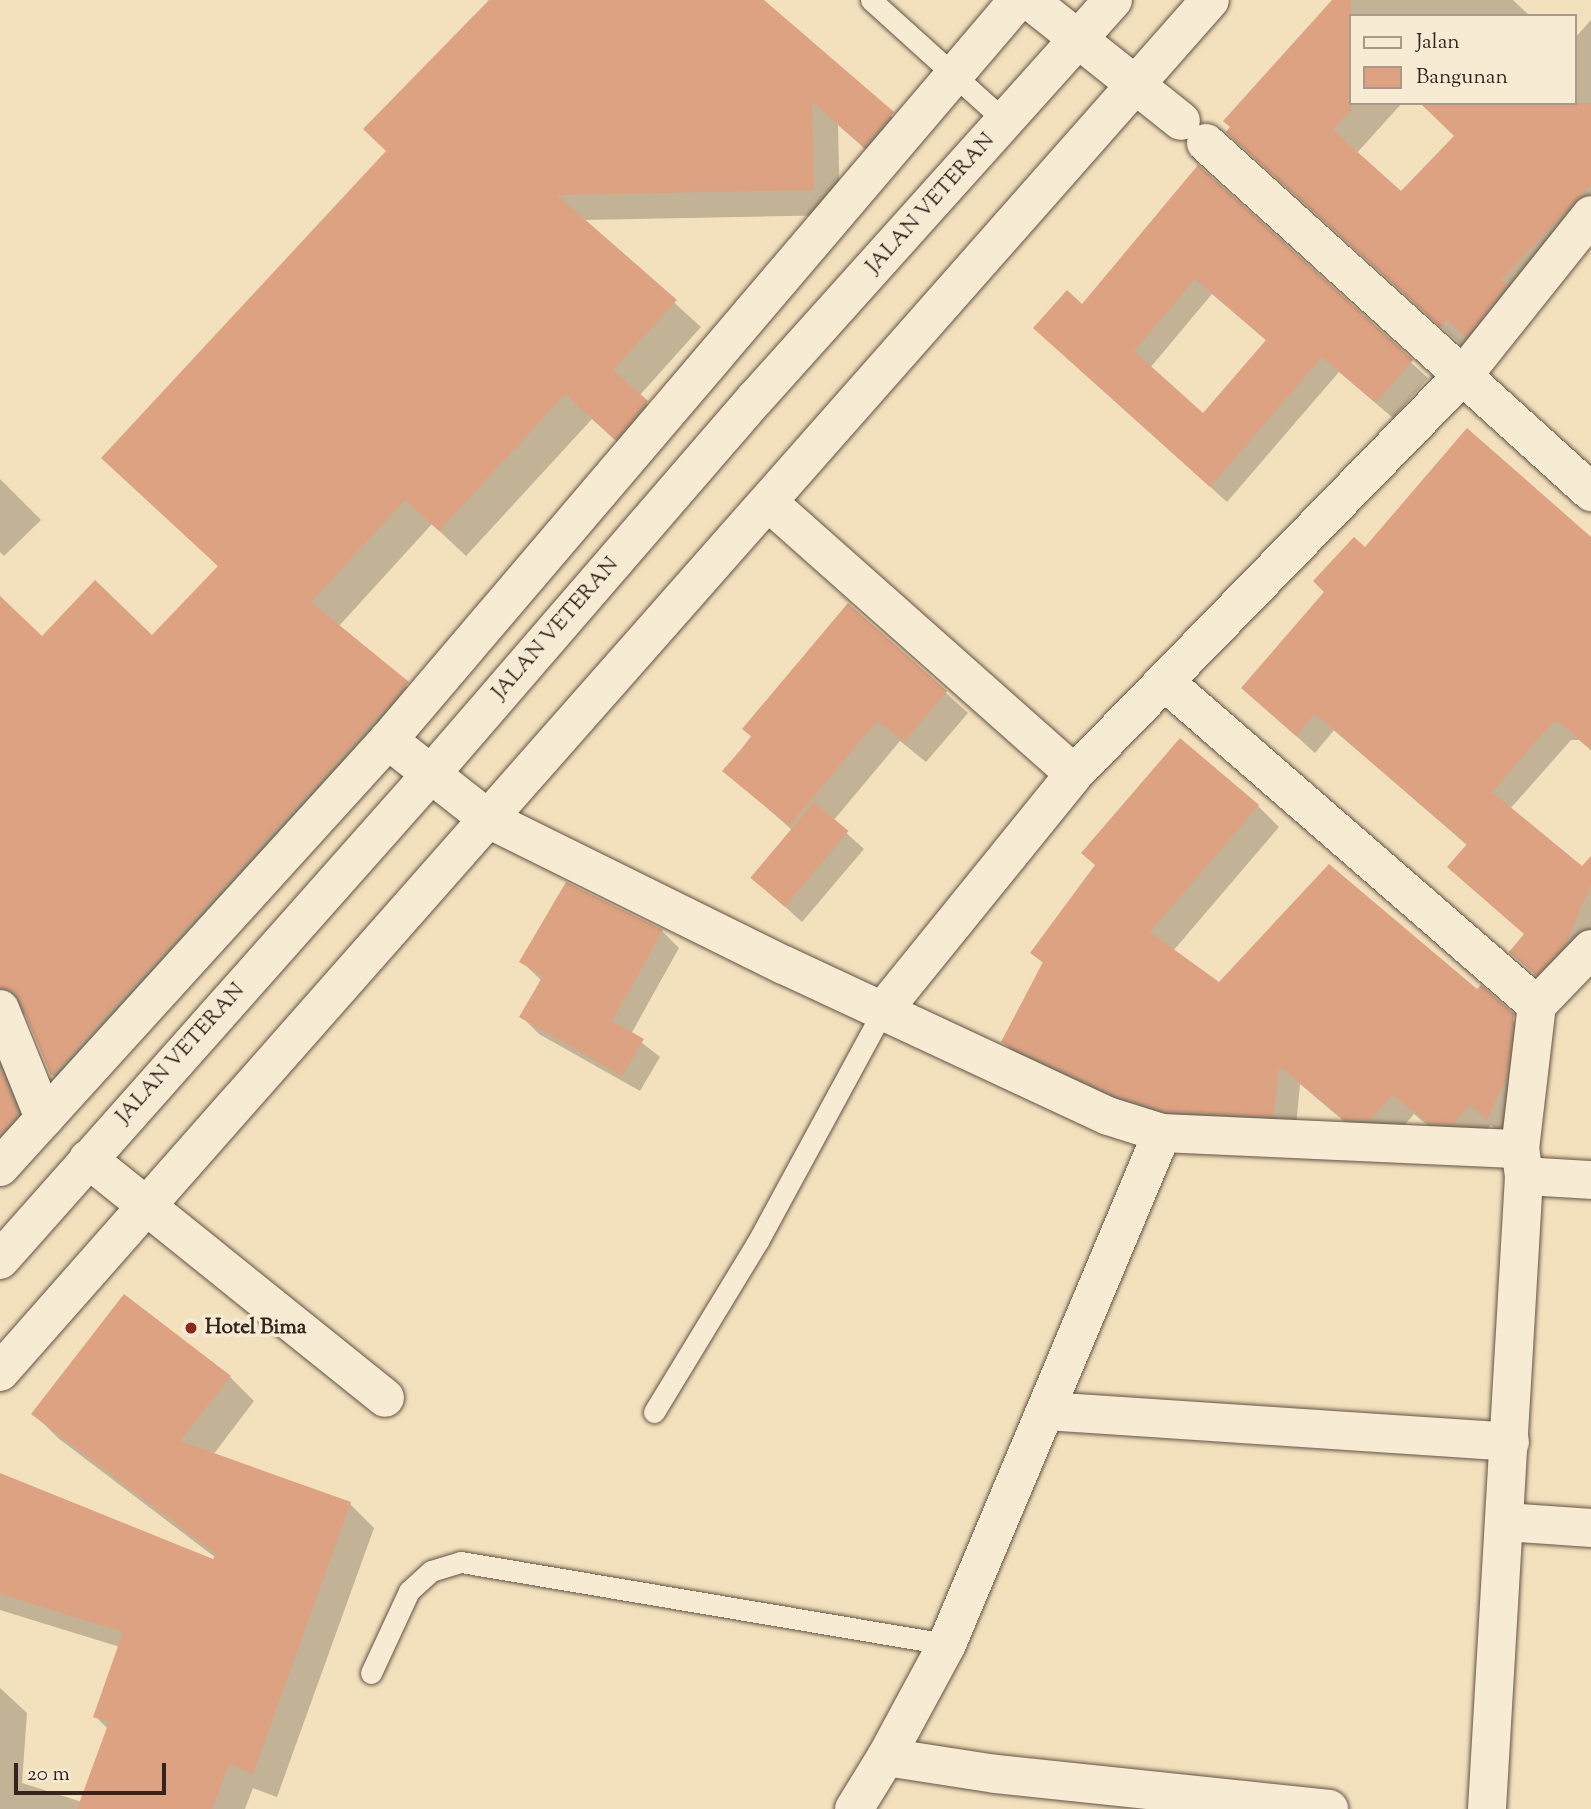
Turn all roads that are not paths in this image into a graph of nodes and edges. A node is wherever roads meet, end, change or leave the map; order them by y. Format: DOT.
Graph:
graph roads {
  1 [pos="871,0"];
  2 [pos="1018,0"];
  3 [pos="1029,0"];
  4 [pos="1113,0"];
  5 [pos="1210,0"];
  6 [pos="1077,42"];
  7 [pos="956,73"];
  8 [pos="1136,88"];
  9 [pos="1005,121"];
  10 [pos="1591,215"];
  11 [pos="1465,373"];
  12 [pos="1591,492"];
  13 [pos="768,502"];
  14 [pos="1165,682"];
  15 [pos="388,740"];
  16 [pos="431,774"];
  17 [pos="1074,774"];
  18 [pos="488,819"];
  19 [pos="1591,949"];
  20 [pos="1537,1005"];
  21 [pos="0,1009"];
  22 [pos="884,1009"];
  23 [pos="44,1118"];
  24 [pos="1162,1133"];
  25 [pos="88,1158"];
  26 [pos="1522,1163"];
  27 [pos="0,1167"];
  28 [pos="1591,1180"];
  29 [pos="147,1206"];
  30 [pos="0,1260"];
  31 [pos="0,1372"];
  32 [pos="385,1398"];
  33 [pos="1046,1411"];
  34 [pos="654,1412"];
  35 [pos="1510,1442"];
  36 [pos="1506,1522"];
  37 [pos="1591,1528"];
  38 [pos="947,1644"];
  39 [pos="371,1673"];
  40 [pos="886,1757"];
  41 [pos="1154,1800"];
  42 [pos="854,1809"];
  43 [pos="1329,1809"];
  44 [pos="1487,1809"];
  1 -- 7 [label="lane"];
  2 -- 7 [label="street"];
  3 -- 6 [label="street"];
  4 -- 6 [label="street, JALAN VETERAN"];
  5 -- 8 [label="street"];
  6 -- 8 [label="street"];
  6 -- 9 [label="street, JALAN VETERAN"];
  7 -- 9 [label="lane"];
  7 -- 15 [label="street"];
  8 -- 11 [label="street"];
  8 -- 13 [label="street"];
  9 -- 16 [label="street, JALAN VETERAN"];
  10 -- 11 [label="street"];
  11 -- 12 [label="street"];
  11 -- 14 [label="street"];
  13 -- 17 [label="street"];
  13 -- 18 [label="street"];
  14 -- 17 [label="street"];
  14 -- 20 [label="street"];
  15 -- 16 [label="street"];
  15 -- 23 [label="street"];
  16 -- 18 [label="street"];
  16 -- 25 [label="street, JALAN VETERAN"];
  17 -- 22 [label="street"];
  18 -- 22 [label="street"];
  18 -- 29 [label="street"];
  19 -- 20 [label="street"];
  20 -- 26 [label="street"];
  21 -- 23 [label="street"];
  22 -- 24 [label="street"];
  22 -- 34 [label="lane"];
  23 -- 27 [label="street"];
  24 -- 26 [label="street"];
  24 -- 33 [label="street"];
  25 -- 29 [label="street"];
  25 -- 30 [label="street, JALAN VETERAN"];
  26 -- 28 [label="street"];
  26 -- 35 [label="street"];
  29 -- 31 [label="street"];
  29 -- 32 [label="street"];
  33 -- 35 [label="street"];
  33 -- 38 [label="street"];
  35 -- 36 [label="street"];
  36 -- 37 [label="street"];
  36 -- 44 [label="street"];
  38 -- 39 [label="lane"];
  38 -- 40 [label="street"];
  40 -- 41 [label="street"];
  40 -- 42 [label="street"];
  41 -- 43 [label="street"];
}
